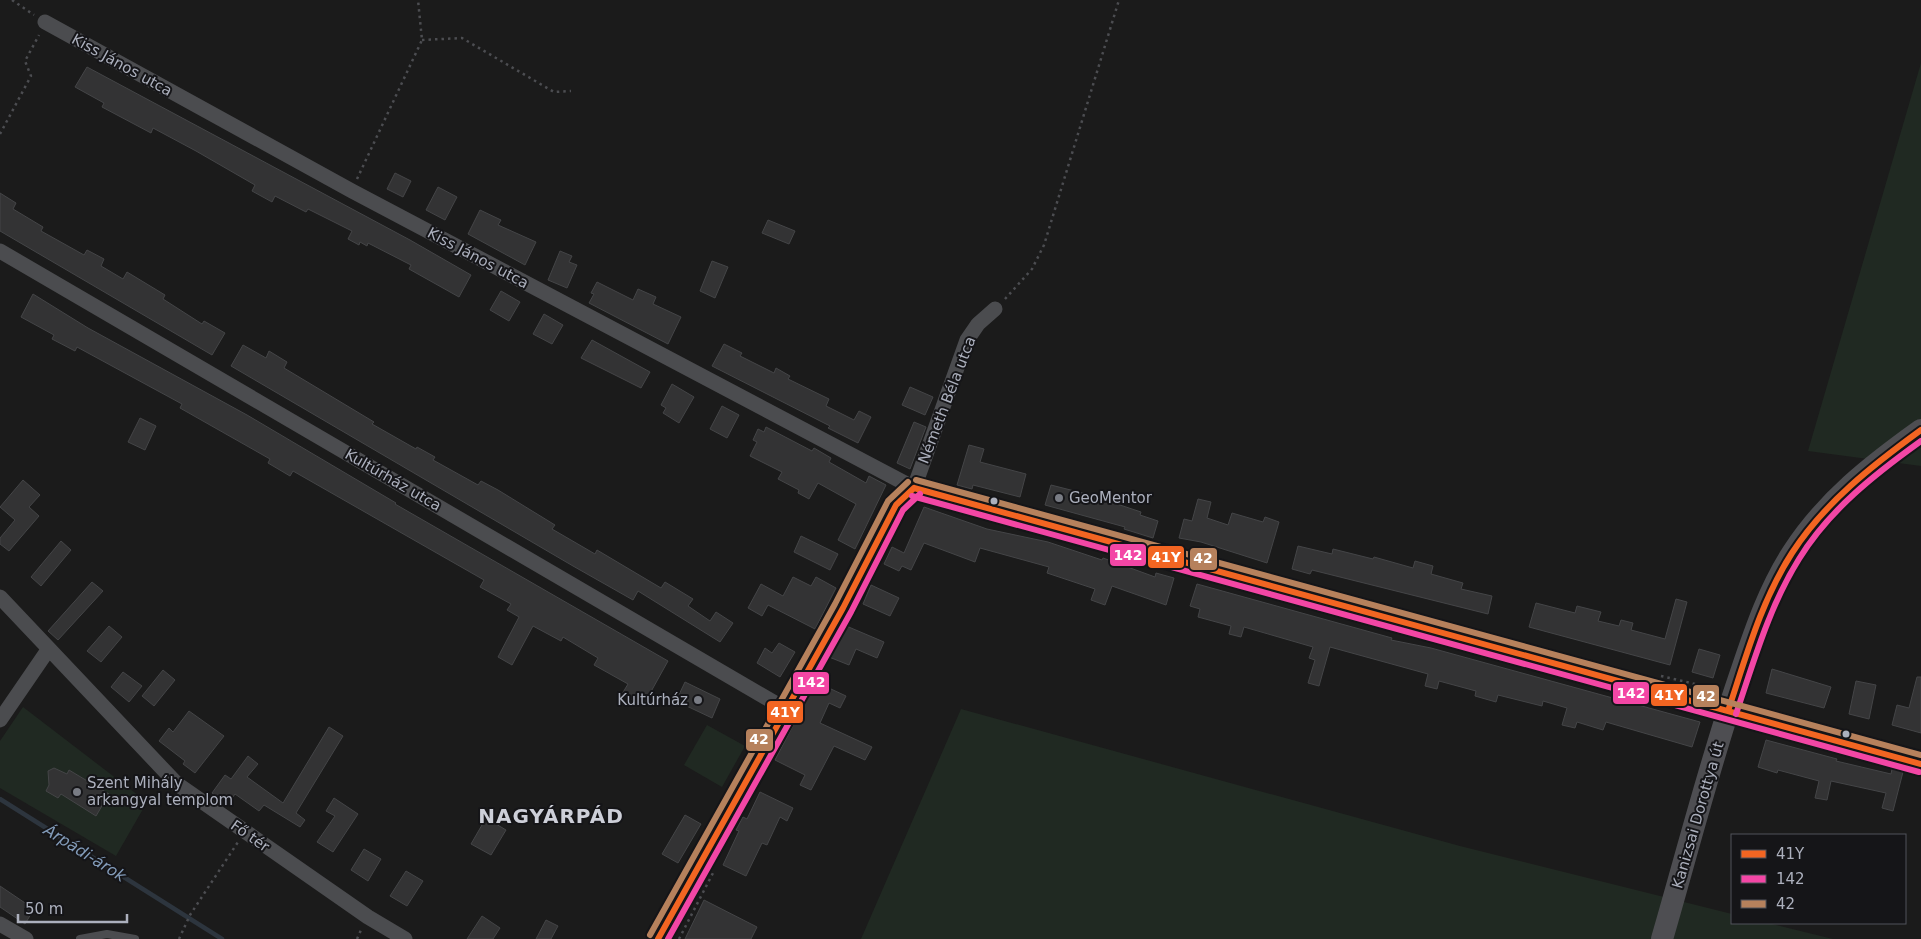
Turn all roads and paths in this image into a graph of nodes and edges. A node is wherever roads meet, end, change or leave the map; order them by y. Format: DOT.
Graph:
graph roads {
  1 [pos="12,0"];
  2 [pos="418,0"];
  3 [pos="1119,0"];
  4 [pos="45,22"];
  5 [pos="422,40"];
  6 [pos="571,91"];
  7 [pos="0,134"];
  8 [pos="352,191"];
  9 [pos="0,251"];
  10 [pos="995,309"];
  11 [pos="1921,430"];
  12 [pos="914,488"];
  13 [pos="0,597"];
  14 [pos="48,650"];
  15 [pos="787,710"];
  16 [pos="1728,711"];
  17 [pos="0,720"];
  18 [pos="1921,764"];
  19 [pos="244,833"];
  20 [pos="716,868"];
  21 [pos="0,924"];
  22 [pos="26,939"];
  23 [pos="80,939"];
  24 [pos="135,939"];
  25 [pos="179,939"];
  26 [pos="406,939"];
  27 [pos="658,939"];
  28 [pos="679,939"];
  29 [pos="1662,939"];
  1 -- 4 [label="path"];
  2 -- 5 [label="path"];
  3 -- 10 [label="path"];
  4 -- 7 [label="path"];
  4 -- 8 [label="street, Kiss János utca"];
  5 -- 6 [label="path"];
  5 -- 8 [label="path"];
  8 -- 12 [label="street, Kiss János utca"];
  9 -- 15 [label="street, Kultúrház utca"];
  10 -- 12 [label="street, Németh Béla utca"];
  11 -- 16 [label="main road, Kanizsai Dorottya út"];
  12 -- 15 [label="street, Németh Béla utca"];
  12 -- 16 [label="street, Kiss János utca"];
  13 -- 14 [label="street, Fő tér"];
  14 -- 17 [label="street"];
  14 -- 19 [label="street, Fő tér"];
  15 -- 27 [label="street, Németh Béla utca"];
  16 -- 18 [label="street"];
  16 -- 29 [label="main road, Kanizsai Dorottya út"];
  19 -- 25 [label="path"];
  19 -- 26 [label="street, Fő tér"];
  20 -- 28 [label="path"];
  21 -- 22 [label="street"];
  23 -- 24 [label="lane"];
}
